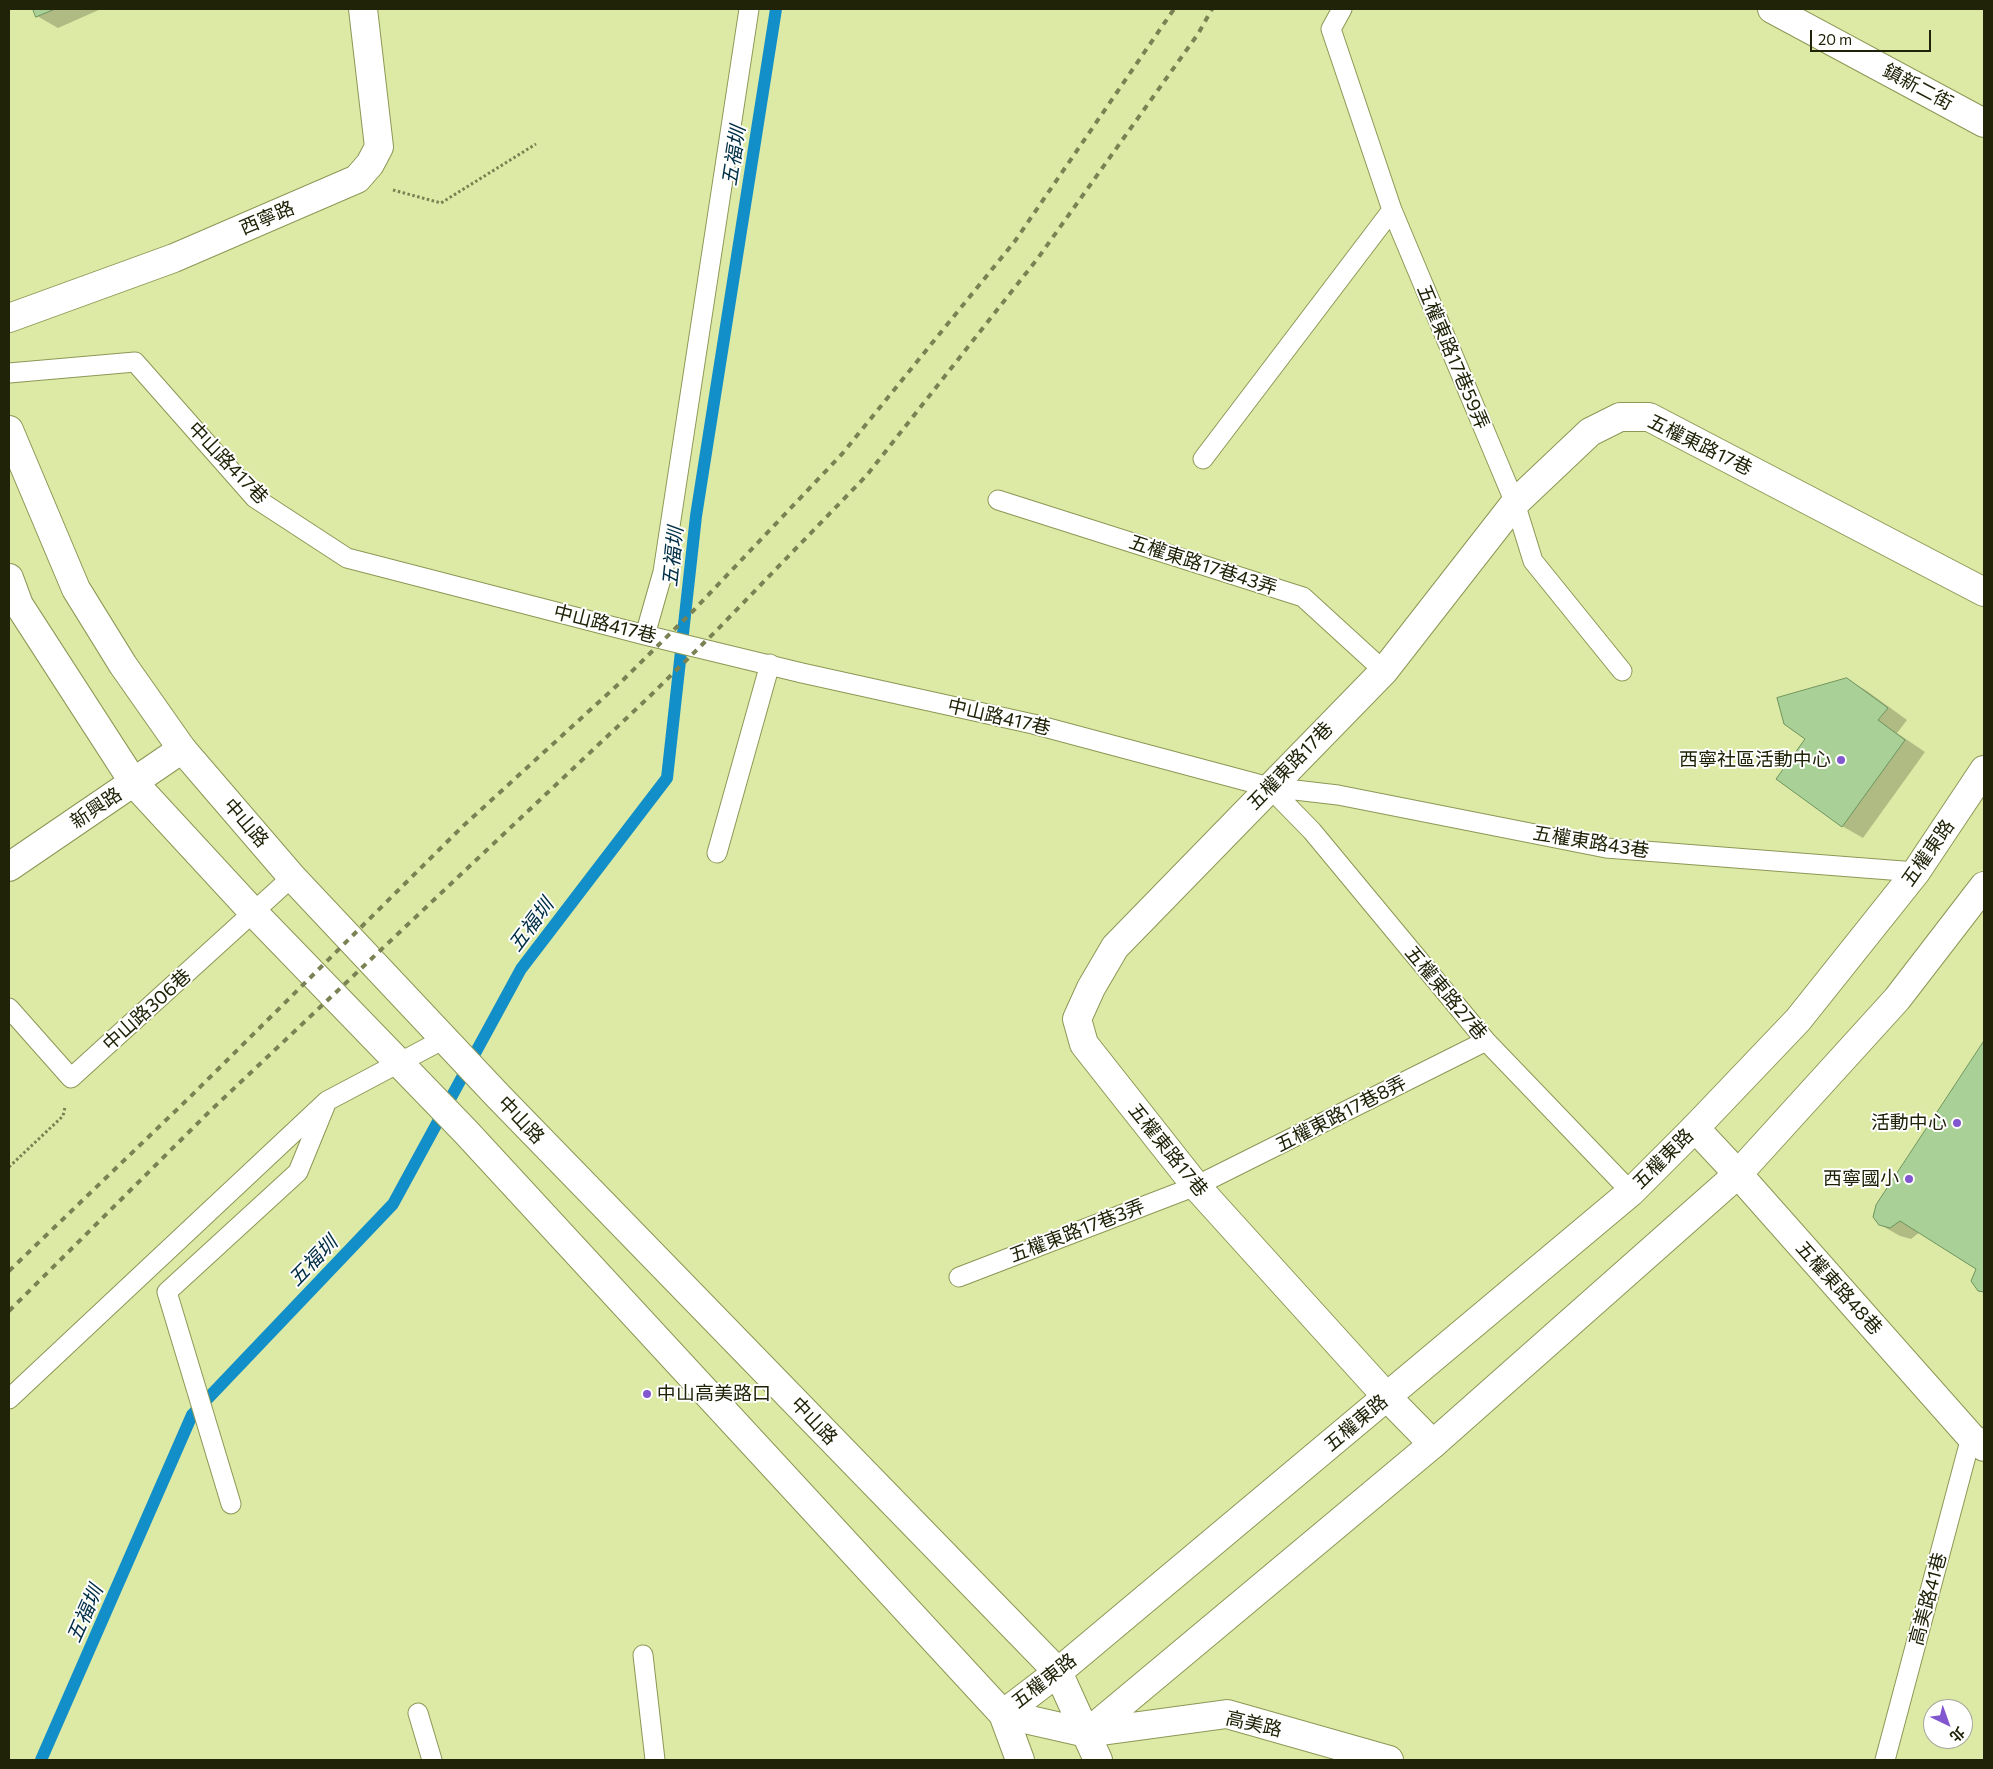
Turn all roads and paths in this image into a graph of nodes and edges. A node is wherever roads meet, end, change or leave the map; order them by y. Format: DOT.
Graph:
graph roads {
  1 [pos="363,9"];
  2 [pos="749,9"];
  3 [pos="1342,9"];
  4 [pos="1772,9"];
  5 [pos="1984,123"];
  6 [pos="536,144"];
  7 [pos="356,179"];
  8 [pos="1392,210"];
  9 [pos="9,318"];
  10 [pos="9,372"];
  11 [pos="9,430"];
  12 [pos="1203,459"];
  13 [pos="998,500"];
  14 [pos="1515,503"];
  15 [pos="9,578"];
  16 [pos="1984,592"];
  17 [pos="14,605"];
  18 [pos="645,635"];
  19 [pos="770,664"];
  20 [pos="1384,671"];
  21 [pos="1622,671"];
  22 [pos="182,748"];
  23 [pos="1984,770"];
  24 [pos="134,783"];
  25 [pos="1270,787"];
  26 [pos="717,853"];
  27 [pos="9,867"];
  28 [pos="1916,872"];
  29 [pos="292,878"];
  30 [pos="1984,886"];
  31 [pos="254,913"];
  32 [pos="9,1008"];
  33 [pos="444,1039"];
  34 [pos="1486,1041"];
  35 [pos="399,1062"];
  36 [pos="71,1078"];
  37 [pos="327,1101"];
  38 [pos="1695,1128"];
  39 [pos="9,1167"];
  40 [pos="1738,1174"];
  41 [pos="1196,1186"];
  42 [pos="1631,1192"];
  43 [pos="959,1276"];
  44 [pos="1387,1397"];
  45 [pos="9,1400"];
  46 [pos="1978,1442"];
  47 [pos="1433,1444"];
  48 [pos="231,1504"];
  49 [pos="643,1655"];
  50 [pos="1058,1672"];
  51 [pos="418,1713"];
  52 [pos="1003,1714"];
  53 [pos="1087,1733"];
  54 [pos="432,1760"];
  55 [pos="655,1760"];
  56 [pos="1020,1760"];
  57 [pos="1098,1760"];
  58 [pos="1389,1760"];
  59 [pos="1885,1760"];
  1 -- 7 [label="street, 西寧路"];
  2 -- 18 [label="lane"];
  3 -- 8 [label="lane, 五權東路17巷59弄"];
  4 -- 5 [label="street, 鎮新二街"];
  6 -- 7 [label="path"];
  7 -- 9 [label="street, 西寧路"];
  8 -- 12 [label="lane"];
  8 -- 14 [label="lane, 五權東路17巷59弄"];
  10 -- 18 [label="lane, 中山路417巷"];
  11 -- 22 [label="street, 中山路"];
  13 -- 20 [label="lane, 五權東路17巷43弄"];
  14 -- 16 [label="street, 五權東路17巷"];
  14 -- 20 [label="street, 五權東路17巷"];
  14 -- 21 [label="lane, 五權東路17巷59弄"];
  15 -- 17 [label="street"];
  17 -- 24 [label="street"];
  18 -- 19 [label="lane, 中山路417巷"];
  19 -- 25 [label="lane, 中山路417巷"];
  19 -- 26 [label="lane"];
  20 -- 25 [label="street, 五權東路17巷"];
  22 -- 24 [label="street, 新興路"];
  22 -- 29 [label="street, 中山路"];
  23 -- 28 [label="street, 五權東路"];
  24 -- 27 [label="street, 新興路"];
  24 -- 31 [label="street"];
  25 -- 28 [label="lane, 五權東路43巷"];
  25 -- 34 [label="lane, 五權東路27巷"];
  25 -- 41 [label="street, 五權東路17巷"];
  28 -- 38 [label="street, 五權東路"];
  29 -- 31 [label="lane, 中山路306巷"];
  29 -- 33 [label="street, 中山路"];
  30 -- 40 [label="street"];
  31 -- 35 [label="street"];
  31 -- 36 [label="lane, 中山路306巷"];
  32 -- 36 [label="lane"];
  33 -- 35 [label="lane"];
  33 -- 50 [label="street, 中山路"];
  34 -- 41 [label="lane, 五權東路17巷8弄"];
  34 -- 42 [label="lane, 五權東路27巷"];
  35 -- 37 [label="lane"];
  35 -- 52 [label="street"];
  36 -- 39 [label="path"];
  37 -- 45 [label="lane"];
  37 -- 48 [label="lane"];
  38 -- 40 [label="street, 五權東路48巷"];
  38 -- 42 [label="street, 五權東路"];
  40 -- 46 [label="street, 五權東路48巷"];
  40 -- 47 [label="street"];
  41 -- 43 [label="lane, 五權東路17巷3弄"];
  41 -- 44 [label="street, 五權東路17巷"];
  42 -- 44 [label="street, 五權東路"];
  44 -- 47 [label="street, 五權東路17巷"];
  44 -- 50 [label="street, 五權東路"];
  46 -- 59 [label="lane, 高美路41巷"];
  47 -- 53 [label="street"];
  49 -- 55 [label="lane"];
  50 -- 52 [label="street, 五權東路"];
  50 -- 53 [label="street, 中山路"];
  51 -- 54 [label="lane"];
  52 -- 53 [label="street, 五權東路"];
  52 -- 56 [label="street"];
  53 -- 57 [label="street, 中山路"];
  53 -- 58 [label="street, 高美路"];
}
